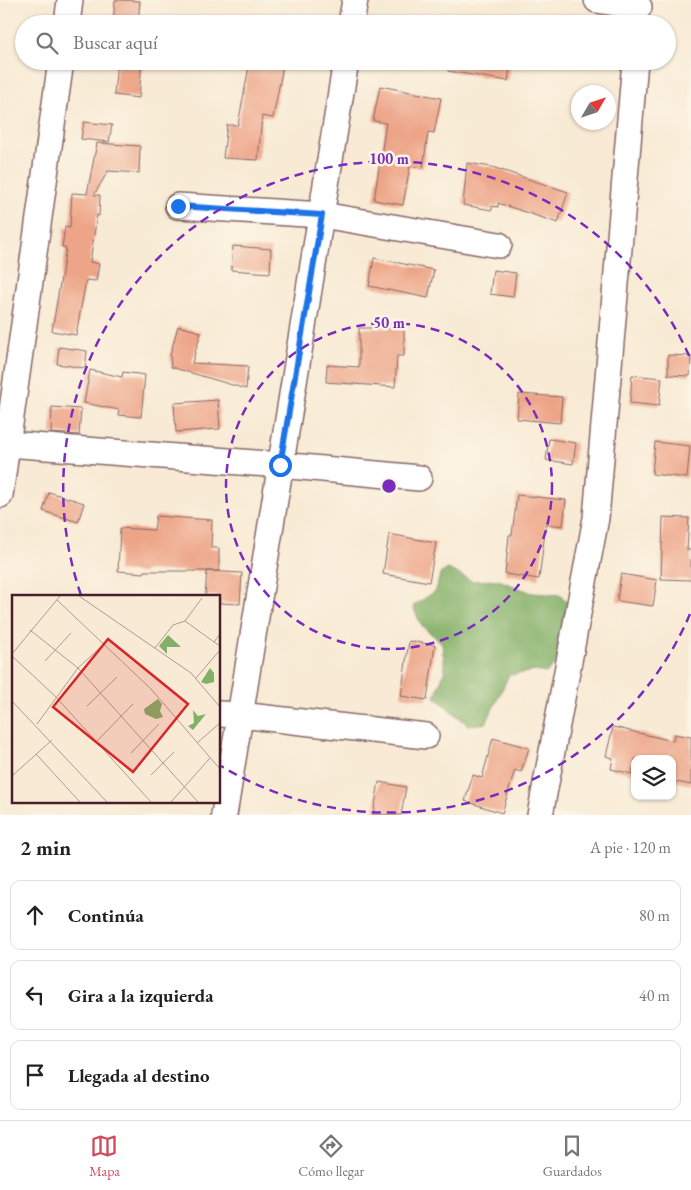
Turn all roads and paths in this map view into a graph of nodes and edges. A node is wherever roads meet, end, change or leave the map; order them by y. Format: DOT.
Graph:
graph roads {
  1 [pos="70,0"];
  2 [pos="355,0"];
  3 [pos="597,0"];
  4 [pos="639,10"];
  5 [pos="68,15"];
  6 [pos="352,15"];
  7 [pos="60,70"];
  8 [pos="345,70"];
  9 [pos="634,70"];
  10 [pos="178,206"];
  11 [pos="322,215"];
  12 [pos="499,245"];
  13 [pos="8,444"];
  14 [pos="280,465"];
  15 [pos="419,478"];
  16 [pos="0,495"];
  17 [pos="229,714"];
  18 [pos="426,736"];
  19 [pos="224,815"];
  20 [pos="540,815"];
  1 -- 5 [label="street"];
  2 -- 6 [label="street"];
  3 -- 4 [label="street"];
  7 -- 13 [label="street"];
  8 -- 11 [label="street"];
  9 -- 20 [label="street"];
  10 -- 11 [label="street"];
  11 -- 12 [label="street"];
  11 -- 14 [label="street"];
  13 -- 14 [label="street"];
  13 -- 16 [label="street"];
  14 -- 15 [label="street"];
  14 -- 17 [label="street"];
  17 -- 18 [label="street"];
  17 -- 19 [label="street"];
}
